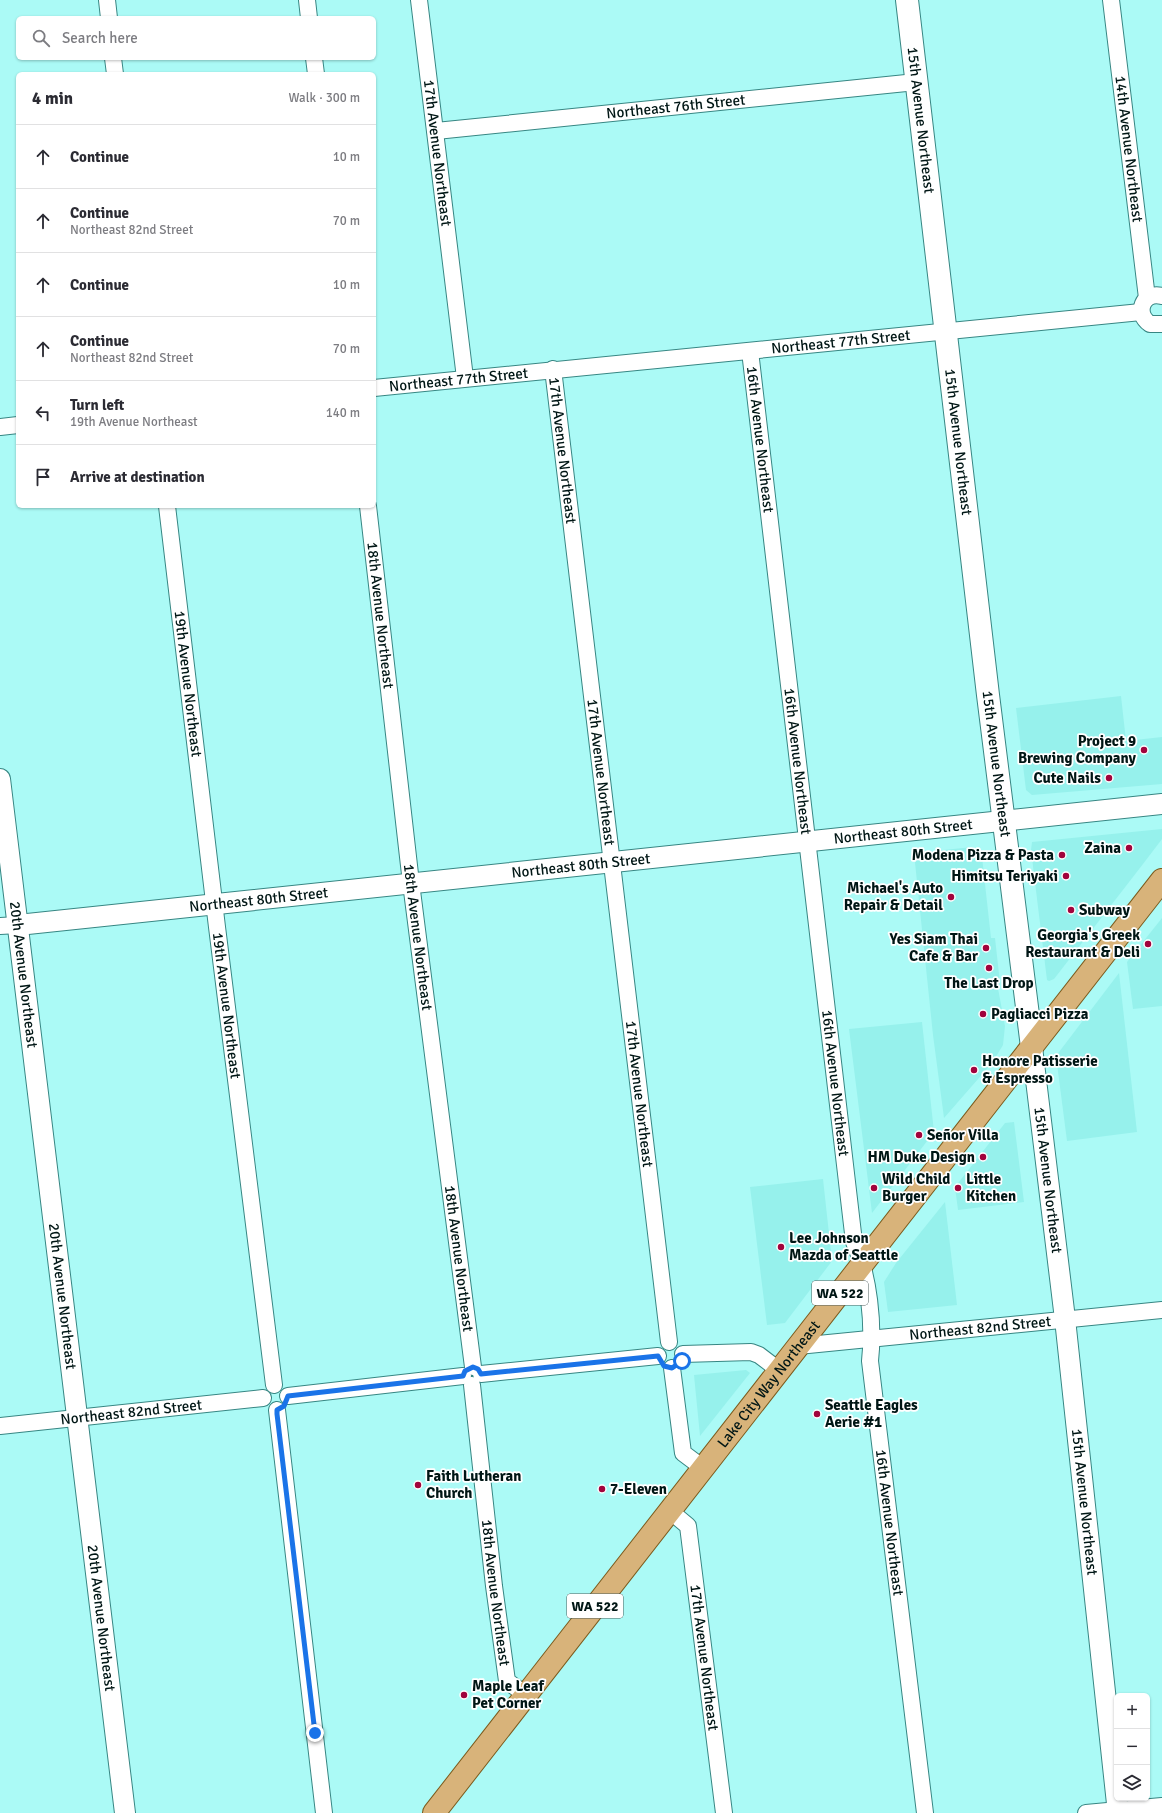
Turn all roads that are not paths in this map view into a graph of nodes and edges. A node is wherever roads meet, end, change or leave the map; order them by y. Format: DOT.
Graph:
graph roads {
  1 [pos="107,0"];
  2 [pos="307,0"];
  3 [pos="419,0"];
  4 [pos="907,0"];
  5 [pos="1111,0"];
  6 [pos="109,16"];
  7 [pos="309,16"];
  8 [pos="114,60"];
  9 [pos="314,60"];
  10 [pos="115,72"];
  11 [pos="316,72"];
  12 [pos="916,82"];
  13 [pos="436,131"];
  14 [pos="1150,302"];
  15 [pos="1162,324"];
  16 [pos="946,331"];
  17 [pos="750,351"];
  18 [pos="553,369"];
  19 [pos="465,378"];
  20 [pos="376,388"];
  21 [pos="16,425"];
  22 [pos="0,427"];
  23 [pos="167,508"];
  24 [pos="368,508"];
  25 [pos="0,779"];
  26 [pos="1162,804"];
  27 [pos="1004,820"];
  28 [pos="808,842"];
  29 [pos="611,862"];
  30 [pos="1162,880"];
  31 [pos="411,883"];
  32 [pos="214,904"];
  33 [pos="9,925"];
  34 [pos="1032,1047"];
  35 [pos="863,1264"];
  36 [pos="1162,1310"];
  37 [pos="1065,1319"];
  38 [pos="872,1339"];
  39 [pos="669,1342"];
  40 [pos="798,1346"];
  41 [pos="683,1354"];
  42 [pos="658,1356"];
  43 [pos="672,1368"];
  44 [pos="780,1371"];
  45 [pos="472,1376"];
  46 [pos="274,1385"];
  47 [pos="288,1396"];
  48 [pos="263,1398"];
  49 [pos="277,1410"];
  50 [pos="78,1418"];
  51 [pos="0,1426"];
  52 [pos="703,1468"];
  53 [pos="670,1511"];
  54 [pos="526,1695"];
  55 [pos="1162,1806"];
  56 [pos="1118,1812"];
  57 [pos="125,1813"];
  58 [pos="324,1813"];
  59 [pos="434,1813"];
  60 [pos="724,1813"];
  61 [pos="925,1813"];
  62 [pos="1086,1813"];
  1 -- 6 [label="street"];
  2 -- 7 [label="street"];
  3 -- 13 [label="street, 17th Avenue Northeast"];
  4 -- 12 [label="main road, 15th Avenue Northeast"];
  5 -- 14 [label="street, 14th Avenue Northeast"];
  8 -- 10 [label="street"];
  9 -- 11 [label="street"];
  12 -- 13 [label="street, Northeast 76th Street"];
  12 -- 16 [label="main road, 15th Avenue Northeast"];
  13 -- 19 [label="street, 17th Avenue Northeast"];
  14 -- 15 [label="street"];
  14 -- 16 [label="street, Northeast 77th Street"];
  16 -- 17 [label="street, Northeast 77th Street"];
  16 -- 27 [label="main road, 15th Avenue Northeast"];
  17 -- 18 [label="street, Northeast 77th Street"];
  17 -- 28 [label="street, 16th Avenue Northeast"];
  18 -- 19 [label="street, Northeast 77th Street"];
  18 -- 29 [label="street, 17th Avenue Northeast"];
  19 -- 20 [label="street, Northeast 77th Street"];
  21 -- 22 [label="street"];
  23 -- 32 [label="street, 19th Avenue Northeast"];
  24 -- 31 [label="street, 18th Avenue Northeast"];
  25 -- 33 [label="street, 20th Avenue Northeast"];
  26 -- 27 [label="street, Northeast 80th Street"];
  27 -- 28 [label="street, Northeast 80th Street"];
  27 -- 34 [label="main road, 15th Avenue Northeast"];
  28 -- 29 [label="street, Northeast 80th Street"];
  28 -- 35 [label="street, 16th Avenue Northeast"];
  29 -- 31 [label="street, Northeast 80th Street"];
  29 -- 39 [label="street, 17th Avenue Northeast"];
  30 -- 34 [label="main road, Lake City Way Northeast / WA 522"];
  31 -- 32 [label="street, Northeast 80th Street"];
  31 -- 45 [label="street, 18th Avenue Northeast"];
  32 -- 33 [label="street, Northeast 80th Street"];
  32 -- 46 [label="street, 19th Avenue Northeast"];
  33 -- 50 [label="street, 20th Avenue Northeast"];
  34 -- 35 [label="main road, Lake City Way Northeast / WA 522"];
  34 -- 37 [label="street, 15th Avenue Northeast"];
  35 -- 38 [label="street, 16th Avenue Northeast"];
  35 -- 40 [label="main road, Lake City Way Northeast / WA 522"];
  36 -- 37 [label="street, Northeast 82nd Street"];
  37 -- 38 [label="street, Northeast 82nd Street"];
  37 -- 56 [label="street, 15th Avenue Northeast"];
  38 -- 40 [label="street, Northeast 82nd Street"];
  38 -- 61 [label="street, 16th Avenue Northeast"];
  39 -- 41 [label="street"];
  39 -- 42 [label="street"];
  40 -- 44 [label="main road, Lake City Way Northeast / WA 522"];
  41 -- 43 [label="street"];
  41 -- 44 [label="street"];
  42 -- 43 [label="street"];
  42 -- 45 [label="street"];
  43 -- 52 [label="street"];
  44 -- 52 [label="main road, Lake City Way Northeast / WA 522"];
  45 -- 47 [label="street"];
  45 -- 54 [label="street, 18th Avenue Northeast"];
  46 -- 47 [label="street"];
  46 -- 48 [label="street"];
  47 -- 49 [label="street"];
  48 -- 49 [label="street"];
  48 -- 50 [label="street, Northeast 82nd Street"];
  49 -- 58 [label="street"];
  50 -- 51 [label="street, Northeast 82nd Street"];
  50 -- 57 [label="street, 20th Avenue Northeast"];
  52 -- 53 [label="main road, Lake City Way Northeast / WA 522"];
  53 -- 54 [label="main road, Lake City Way Northeast / WA 522"];
  53 -- 60 [label="street, 17th Avenue Northeast"];
  54 -- 59 [label="main road, Lake City Way Northeast / WA 522"];
  55 -- 56 [label="street"];
  56 -- 62 [label="street"];
}
